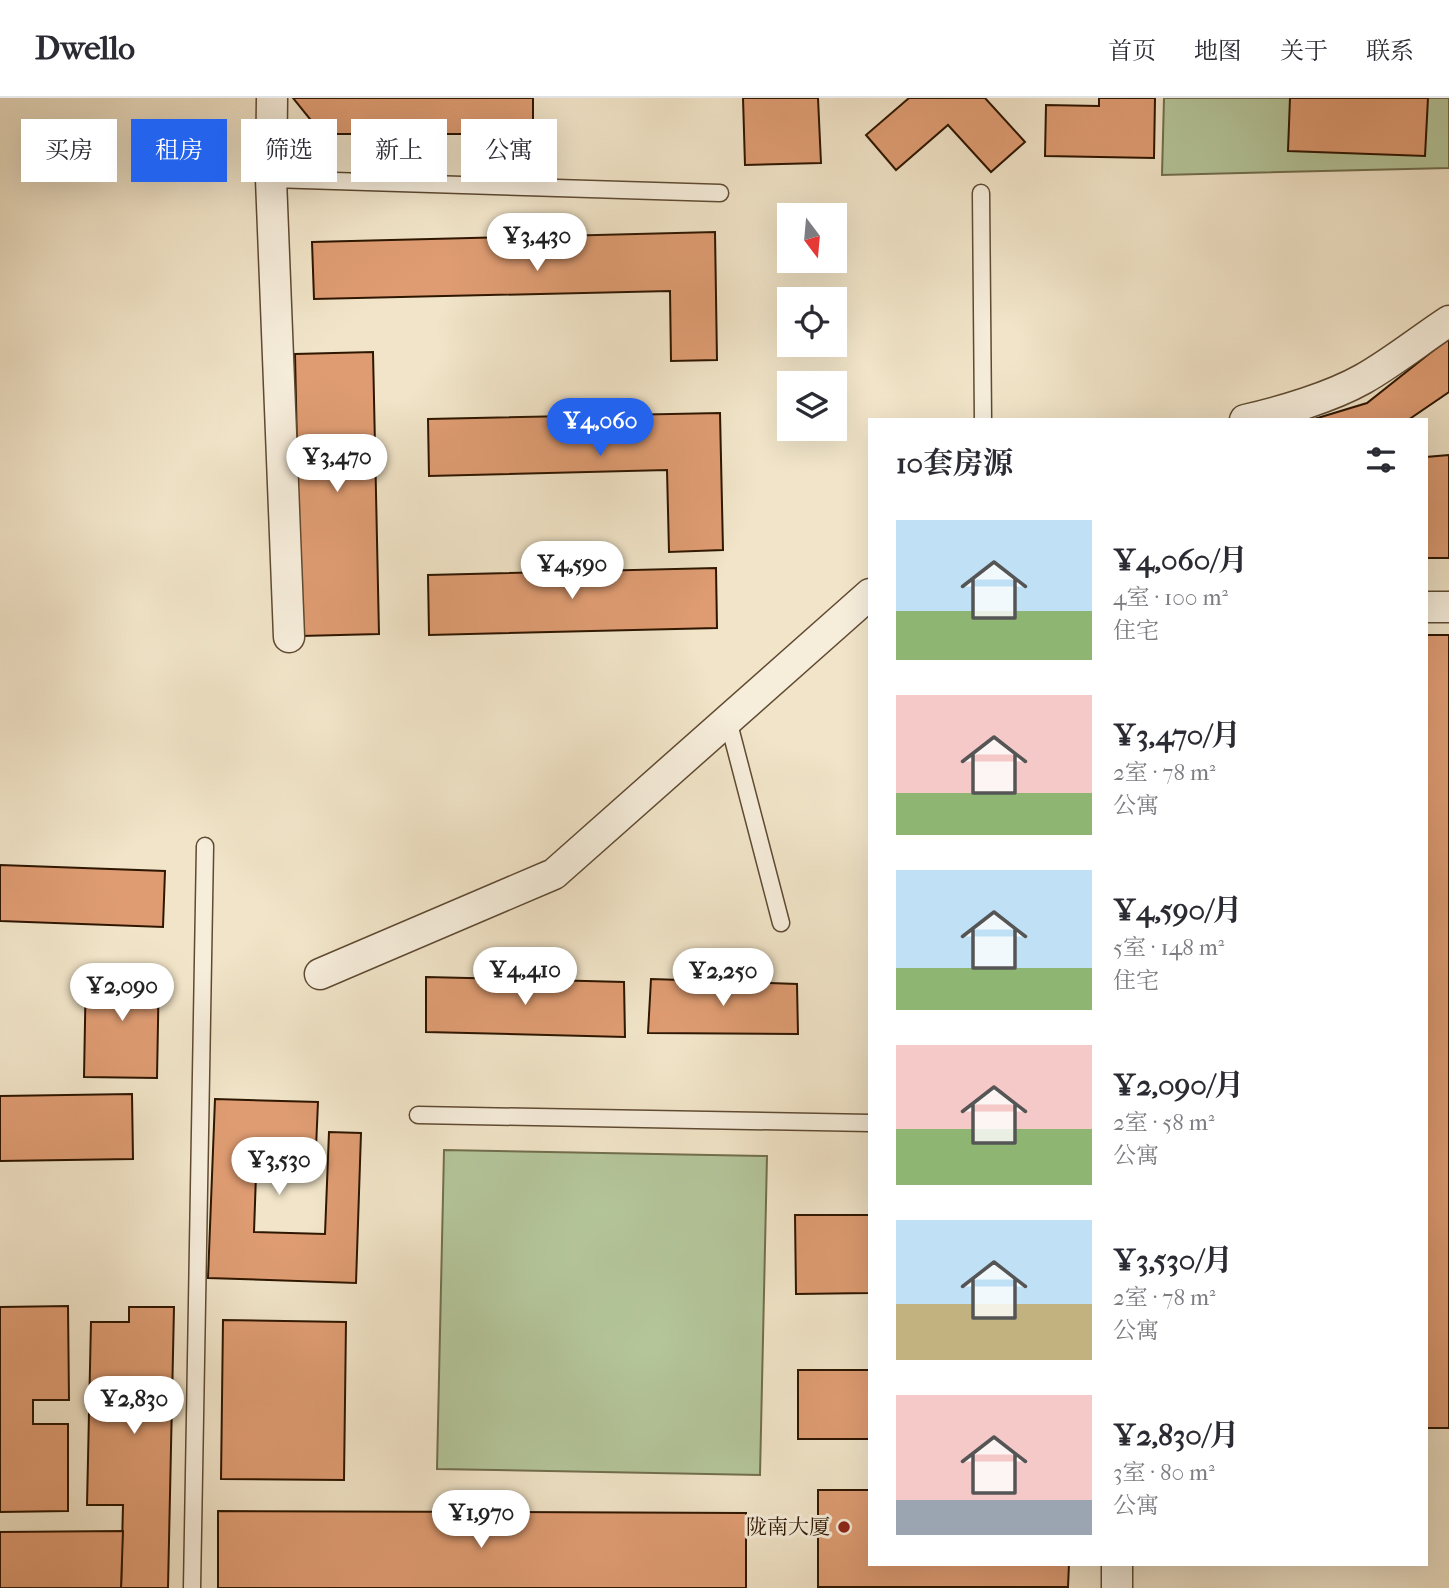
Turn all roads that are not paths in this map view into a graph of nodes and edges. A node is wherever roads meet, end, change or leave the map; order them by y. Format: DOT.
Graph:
graph roads {
  1 [pos="272,98"];
  2 [pos="272,119"];
  3 [pos="337,181"];
  4 [pos="271,182"];
  5 [pos="720,193"];
  6 [pos="981,193"];
  7 [pos="1449,321"];
  8 [pos="983,418"];
  9 [pos="1253,418"];
  10 [pos="868,596"];
  11 [pos="1428,607"];
  12 [pos="1449,607"];
  13 [pos="289,637"];
  14 [pos="728,720"];
  15 [pos="205,846"];
  16 [pos="781,923"];
  17 [pos="320,974"];
  18 [pos="418,1115"];
  19 [pos="868,1122"];
  20 [pos="1117,1566"];
  21 [pos="192,1588"];
  22 [pos="1116,1588"];
  1 -- 2 [label="street"];
  3 -- 5 [label="lane"];
  4 -- 13 [label="street"];
  6 -- 8 [label="lane"];
  7 -- 9 [label="street"];
  10 -- 14 [label="street"];
  11 -- 12 [label="street"];
  14 -- 16 [label="lane"];
  14 -- 17 [label="street"];
  15 -- 21 [label="lane"];
  18 -- 19 [label="lane"];
  20 -- 22 [label="street"];
}
